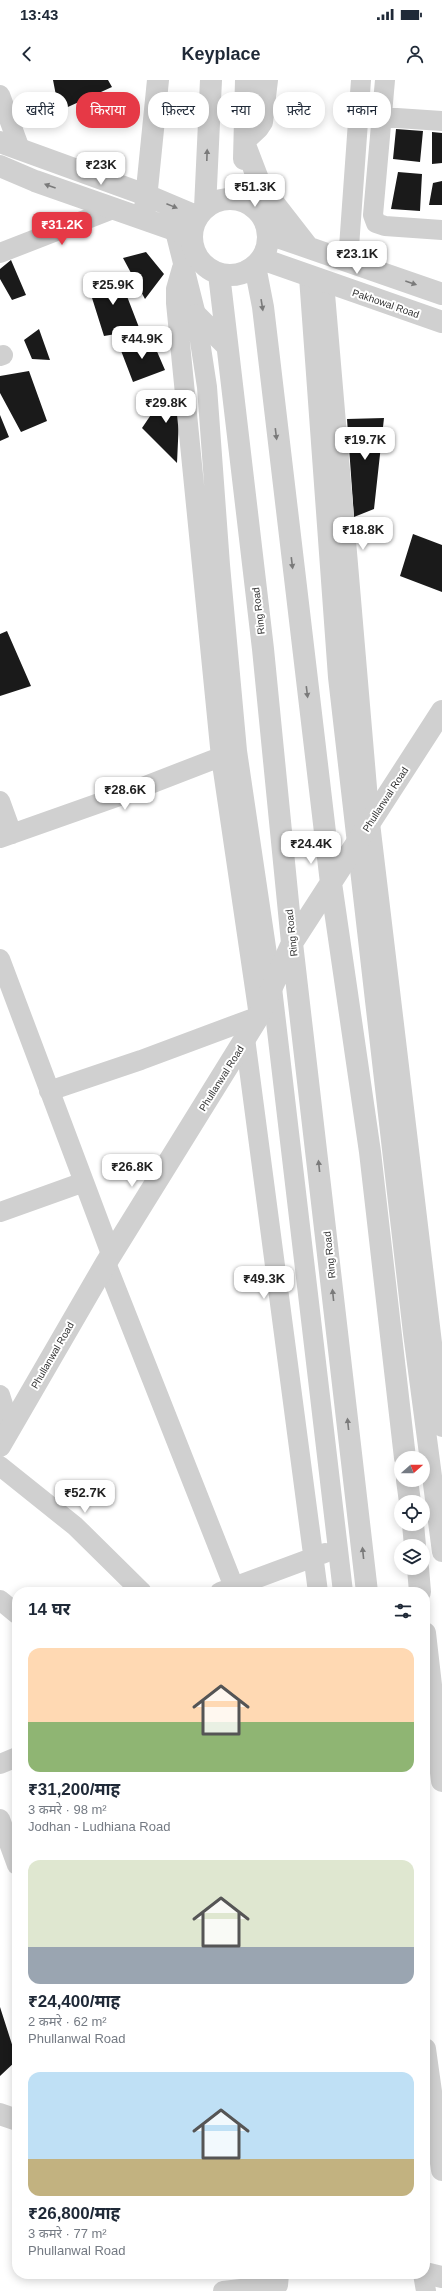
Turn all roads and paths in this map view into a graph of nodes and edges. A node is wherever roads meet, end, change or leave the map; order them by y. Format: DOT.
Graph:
graph roads {
  1 [pos="158,80"];
  2 [pos="211,80"];
  3 [pos="246,80"];
  4 [pos="267,80"];
  5 [pos="361,80"];
  6 [pos="385,80"];
  7 [pos="384,92"];
  8 [pos="0,95"];
  9 [pos="391,118"];
  10 [pos="442,121"];
  11 [pos="381,128"];
  12 [pos="0,142"];
  13 [pos="245,142"];
  14 [pos="20,149"];
  15 [pos="0,166"];
  16 [pos="146,195"];
  17 [pos="243,201"];
  18 [pos="113,209"];
  19 [pos="144,220"];
  20 [pos="193,223"];
  21 [pos="442,230"];
  22 [pos="268,234"];
  23 [pos="308,247"];
  24 [pos="0,253"];
  25 [pos="348,261"];
  26 [pos="258,263"];
  27 [pos="183,265"];
  28 [pos="219,274"];
  29 [pos="317,279"];
  30 [pos="441,294"];
  31 [pos="196,315"];
  32 [pos="442,322"];
  33 [pos="226,345"];
  34 [pos="187,408"];
  35 [pos="208,409"];
  36 [pos="211,565"];
  37 [pos="441,716"];
  38 [pos="229,754"];
  39 [pos="0,801"];
  40 [pos="370,823"];
  41 [pos="6,836"];
  42 [pos="357,843"];
  43 [pos="331,884"];
  44 [pos="292,943"];
  45 [pos="0,959"];
  46 [pos="272,988"];
  47 [pos="259,1016"];
  48 [pos="245,1038"];
  49 [pos="49,1091"];
  50 [pos="84,1182"];
  51 [pos="0,1212"];
  52 [pos="109,1258"];
  53 [pos="437,1332"];
  54 [pos="1,1403"];
  55 [pos="10,1427"];
  56 [pos="442,1427"];
  57 [pos="0,1446"];
  58 [pos="404,1451"];
  59 [pos="0,1466"];
  60 [pos="338,1548"];
  61 [pos="442,1552"];
  62 [pos="314,1558"];
  63 [pos="419,1575"];
  64 [pos="137,1587"];
  65 [pos="229,1587"];
  66 [pos="238,1587"];
  67 [pos="317,1587"];
  68 [pos="342,1587"];
  69 [pos="366,1587"];
  70 [pos="420,1587"];
  71 [pos="0,1600"];
  72 [pos="12,1610"];
  73 [pos="430,1676"];
  74 [pos="12,1759"];
  75 [pos="0,1764"];
  76 [pos="442,1780"];
  77 [pos="0,1819"];
  78 [pos="12,1851"];
  79 [pos="430,2085"];
  80 [pos="0,2114"];
  81 [pos="12,2118"];
  82 [pos="442,2170"];
  83 [pos="430,2275"];
  84 [pos="442,2278"];
  85 [pos="425,2279"];
  86 [pos="278,2283"];
  87 [pos="223,2291"];
  88 [pos="426,2291"];
  1 -- 16 [label="street"];
  20 -- 2 [label="street, one-way"];
  3 -- 13 [label="street"];
  4 -- 13 [label="street"];
  5 -- 25 [label="street"];
  6 -- 7 [label="street"];
  8 -- 14 [label="street"];
  9 -- 10 [label="street"];
  11 -- 21 [label="street"];
  12 -- 14 [label="street"];
  13 -- 17 [label="street"];
  13 -- 23 [label="street"];
  14 -- 16 [label="street"];
  18 -- 15 [label="street, one-way"];
  16 -- 19 [label="street"];
  16 -- 20 [label="street, one-way"];
  17 -- 20 [label="street"];
  17 -- 22 [label="street"];
  18 -- 19 [label="street"];
  18 -- 24 [label="street"];
  19 -- 20 [label="street"];
  20 -- 27 [label="street"];
  20 -- 28 [label="street"];
  22 -- 23 [label="street"];
  22 -- 26 [label="street"];
  23 -- 25 [label="street"];
  25 -- 30 [label="street, one-way"];
  26 -- 28 [label="street"];
  26 -- 29 [label="street, Pakhowal Road"];
  26 -- 43 [label="street, one-way"];
  27 -- 31 [label="street"];
  27 -- 34 [label="street"];
  28 -- 33 [label="street, Ring Road"];
  29 -- 32 [label="street, Pakhowal Road"];
  29 -- 40 [label="street"];
  29 -- 42 [label="street"];
  31 -- 33 [label="street"];
  31 -- 35 [label="street"];
  33 -- 44 [label="street, Ring Road"];
  34 -- 35 [label="street"];
  34 -- 36 [label="street"];
  35 -- 36 [label="street"];
  36 -- 38 [label="street"];
  37 -- 40 [label="street, Phullanwal Road"];
  38 -- 41 [label="street"];
  38 -- 46 [label="street"];
  38 -- 47 [label="street"];
  39 -- 41 [label="street"];
  40 -- 42 [label="street, Phullanwal Road"];
  40 -- 53 [label="street"];
  42 -- 43 [label="street, Phullanwal Road"];
  42 -- 61 [label="street"];
  43 -- 44 [label="street, Phullanwal Road"];
  43 -- 58 [label="street"];
  44 -- 46 [label="street, Phullanwal Road"];
  69 -- 44 [label="street, Ring Road, one-way"];
  45 -- 49 [label="street"];
  46 -- 47 [label="street, Phullanwal Road"];
  46 -- 60 [label="street"];
  47 -- 48 [label="street, Phullanwal Road"];
  47 -- 49 [label="street"];
  48 -- 52 [label="street, Phullanwal Road"];
  48 -- 62 [label="street"];
  49 -- 50 [label="street"];
  50 -- 51 [label="street"];
  50 -- 52 [label="street"];
  52 -- 55 [label="street, Phullanwal Road"];
  52 -- 65 [label="street"];
  53 -- 56 [label="street"];
  54 -- 55 [label="street"];
  55 -- 57 [label="street, Phullanwal Road"];
  59 -- 64 [label="street"];
  60 -- 62 [label="street"];
  60 -- 68 [label="street"];
  62 -- 66 [label="street"];
  62 -- 67 [label="street"];
  63 -- 70 [label="street"];
  71 -- 72 [label="street"];
  73 -- 76 [label="street"];
  74 -- 75 [label="street"];
  77 -- 78 [label="street"];
  79 -- 82 [label="street"];
  80 -- 81 [label="street"];
  83 -- 84 [label="street"];
  85 -- 88 [label="street"];
  86 -- 87 [label="street"];
}
